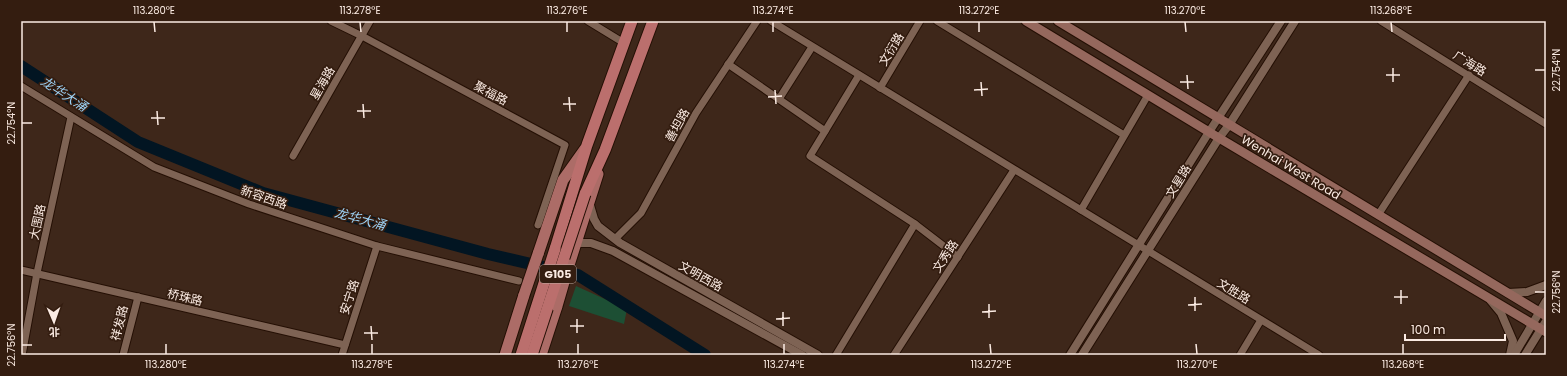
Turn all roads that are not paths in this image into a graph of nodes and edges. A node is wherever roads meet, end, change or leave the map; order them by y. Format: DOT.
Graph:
graph roads {
  1 [pos="331,21"];
  2 [pos="370,21"];
  3 [pos="588,21"];
  4 [pos="632,21"];
  5 [pos="653,21"];
  6 [pos="757,21"];
  7 [pos="771,21"];
  8 [pos="920,21"];
  9 [pos="937,21"];
  10 [pos="1026,21"];
  11 [pos="1058,21"];
  12 [pos="1281,21"];
  13 [pos="1296,21"];
  14 [pos="1382,21"];
  15 [pos="362,36"];
  16 [pos="624,43"];
  17 [pos="812,47"];
  18 [pos="728,64"];
  19 [pos="859,75"];
  20 [pos="1469,75"];
  21 [pos="21,86"];
  22 [pos="880,88"];
  23 [pos="1148,95"];
  24 [pos="779,99"];
  25 [pos="71,117"];
  26 [pos="1218,118"];
  27 [pos="1546,124"];
  28 [pos="1229,125"];
  29 [pos="825,131"];
  30 [pos="1209,132"];
  31 [pos="1124,135"];
  32 [pos="1219,138"];
  33 [pos="587,145"];
  34 [pos="293,156"];
  35 [pos="1014,170"];
  36 [pos="587,198"];
  37 [pos="1081,210"];
  38 [pos="1378,215"];
  39 [pos="915,224"];
  40 [pos="538,225"];
  41 [pos="616,239"];
  42 [pos="577,243"];
  43 [pos="1139,245"];
  44 [pos="377,246"];
  45 [pos="1148,251"];
  46 [pos="958,257"];
  47 [pos="21,270"];
  48 [pos="37,273"];
  49 [pos="519,281"];
  50 [pos="1546,285"];
  51 [pos="1508,293"];
  52 [pos="138,297"];
  53 [pos="1491,300"];
  54 [pos="1546,301"];
  55 [pos="1543,314"];
  56 [pos="1261,320"];
  57 [pos="1532,324"];
  58 [pos="1544,328"];
  59 [pos="345,345"];
  60 [pos="22,355"];
  61 [pos="123,355"];
  62 [pos="342,355"];
  63 [pos="505,355"];
  64 [pos="521,355"];
  65 [pos="532,355"];
  66 [pos="541,355"];
  67 [pos="802,355"];
  68 [pos="818,355"];
  69 [pos="836,355"];
  70 [pos="894,355"];
  71 [pos="1070,355"];
  72 [pos="1082,355"];
  73 [pos="1240,355"];
  74 [pos="1319,355"];
  75 [pos="1510,355"];
  76 [pos="1514,355"];
  77 [pos="1524,355"];
  1 -- 15 [label="street, 聚福路"];
  2 -- 15 [label="street, 星海路"];
  3 -- 16 [label="street"];
  4 -- 16 [label="highway, G105"];
  5 -- 36 [label="highway, G105"];
  6 -- 18 [label="street, 善坦路"];
  7 -- 17 [label="street, 文胜路"];
  8 -- 22 [label="street, 文衍路"];
  9 -- 31 [label="street"];
  10 -- 23 [label="main road, Wenhai West Road"];
  11 -- 26 [label="main road, Wenhai West Road"];
  12 -- 26 [label="street, 文星路"];
  13 -- 28 [label="street, 文星路"];
  14 -- 20 [label="street, 广海路"];
  15 -- 34 [label="street, 星海路"];
  15 -- 40 [label="street, 聚福路"];
  16 -- 33 [label="highway, G105"];
  17 -- 19 [label="street, 文胜路"];
  17 -- 24 [label="street"];
  18 -- 24 [label="street"];
  18 -- 41 [label="street, 善坦路"];
  19 -- 22 [label="street, 文胜路"];
  19 -- 29 [label="street"];
  20 -- 27 [label="street, 广海路"];
  20 -- 38 [label="street"];
  21 -- 25 [label="street, 新容西路"];
  22 -- 35 [label="street, 文胜路"];
  23 -- 30 [label="main road, Wenhai West Road"];
  23 -- 31 [label="street"];
  24 -- 29 [label="street"];
  25 -- 44 [label="street, 新容西路"];
  25 -- 48 [label="street, 大围路"];
  26 -- 28 [label="main road, Wenhai West Road"];
  26 -- 30 [label="street, 文星路"];
  28 -- 32 [label="street, 文星路"];
  28 -- 38 [label="main road, Wenhai West Road"];
  29 -- 39 [label="street"];
  30 -- 32 [label="main road, Wenhai West Road"];
  30 -- 43 [label="street, 文星路"];
  31 -- 37 [label="street"];
  32 -- 45 [label="street, 文星路"];
  32 -- 53 [label="main road, Wenhai West Road"];
  33 -- 63 [label="main road, bridge"];
  33 -- 64 [label="highway, G105 / G105, bridge"];
  35 -- 37 [label="street, 文胜路"];
  35 -- 46 [label="street, 文秀路"];
  36 -- 41 [label="street, 文明西路"];
  36 -- 42 [label="main road"];
  36 -- 65 [label="highway, G105, bridge"];
  37 -- 43 [label="street, 文胜路"];
  38 -- 51 [label="main road, Wenhai West Road"];
  39 -- 46 [label="street"];
  39 -- 69 [label="street"];
  41 -- 68 [label="street, 文明西路"];
  42 -- 66 [label="main road, bridge"];
  42 -- 67 [label="street, 文明西路"];
  43 -- 45 [label="street, 文胜路"];
  43 -- 71 [label="street, 文星路"];
  44 -- 49 [label="street, 新容西路"];
  44 -- 59 [label="street, 安宁路"];
  45 -- 56 [label="street, 文胜路"];
  45 -- 72 [label="street, 文星路"];
  46 -- 70 [label="street, 文秀路"];
  47 -- 48 [label="street, 桥珠路"];
  48 -- 52 [label="street, 桥珠路"];
  48 -- 60 [label="street, 大围路"];
  50 -- 51 [label="street"];
  51 -- 55 [label="main road, Wenhai West Road"];
  52 -- 59 [label="street, 桥珠路"];
  52 -- 61 [label="street, 祥发路"];
  53 -- 57 [label="main road, Wenhai West Road"];
  53 -- 75 [label="street"];
  54 -- 55 [label="street"];
  55 -- 57 [label="street"];
  56 -- 73 [label="street"];
  56 -- 74 [label="street, 文胜路"];
  57 -- 58 [label="main road, Wenhai West Road"];
  57 -- 76 [label="street"];
  58 -- 77 [label="street"];
  59 -- 62 [label="street, 安宁路"];
}
